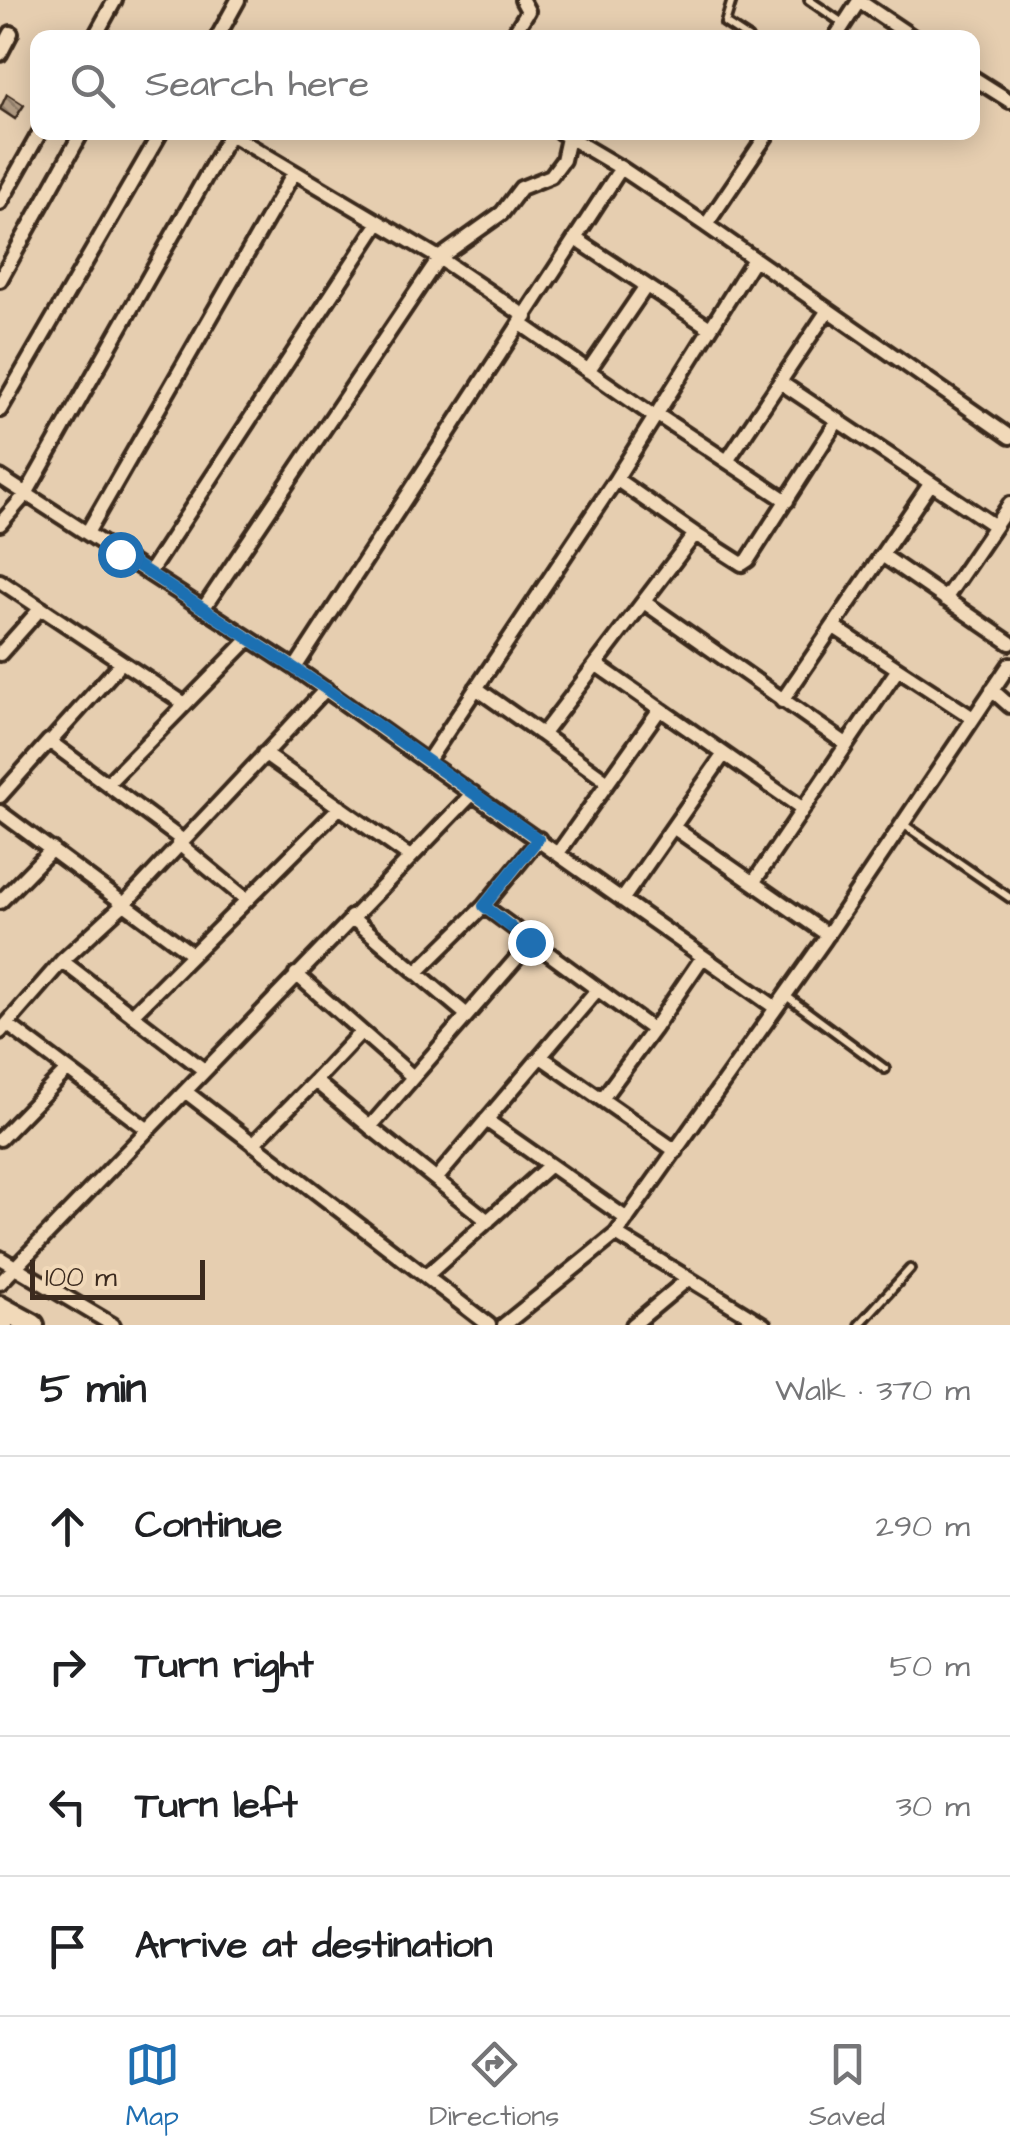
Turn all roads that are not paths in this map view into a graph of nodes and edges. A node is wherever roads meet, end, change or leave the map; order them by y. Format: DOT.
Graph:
graph roads {
  1 [pos="115,0"];
  2 [pos="238,0"];
  3 [pos="732,0"];
  4 [pos="809,0"];
  5 [pos="528,4"];
  6 [pos="844,24"];
  7 [pos="98,30"];
  8 [pos="221,30"];
  9 [pos="516,30"];
  10 [pos="736,30"];
  11 [pos="840,30"];
  12 [pos="902,30"];
  13 [pos="11,33"];
  14 [pos="0,54"];
  15 [pos="980,81"];
  16 [pos="1010,102"];
  17 [pos="35,140"];
  18 [pos="78,140"];
  19 [pos="156,140"];
  20 [pos="224,140"];
  21 [pos="239,140"];
  22 [pos="564,140"];
  23 [pos="572,140"];
  24 [pos="764,140"];
  25 [pos="620,168"];
  26 [pos="293,174"];
  27 [pos="0,203"];
  28 [pos="378,224"];
  29 [pos="706,225"];
  30 [pos="576,239"];
  31 [pos="440,258"];
  32 [pos="754,259"];
  33 [pos="0,280"];
  34 [pos="646,286"];
  35 [pos="828,310"];
  36 [pos="523,320"];
  37 [pos="710,328"];
  38 [pos="588,370"];
  39 [pos="780,382"];
  40 [pos="0,410"];
  41 [pos="655,415"];
  42 [pos="838,420"];
  43 [pos="1010,437"];
  44 [pos="727,461"];
  45 [pos="0,477"];
  46 [pos="616,479"];
  47 [pos="931,483"];
  48 [pos="26,494"];
  49 [pos="787,500"];
  50 [pos="1010,504"];
  51 [pos="0,524"];
  52 [pos="995,526"];
  53 [pos="87,533"];
  54 [pos="696,534"];
  55 [pos="882,555"];
  56 [pos="150,574"];
  57 [pos="0,581"];
  58 [pos="945,598"];
  59 [pos="644,602"];
  60 [pos="41,608"];
  61 [pos="204,609"];
  62 [pos="834,626"];
  63 [pos="249,639"];
  64 [pos="1010,644"];
  65 [pos="0,654"];
  66 [pos="122,662"];
  67 [pos="1010,664"];
  68 [pos="597,666"];
  69 [pos="294,668"];
  70 [pos="898,668"];
  71 [pos="476,688"];
  72 [pos="326,689"];
  73 [pos="992,690"];
  74 [pos="782,700"];
  75 [pos="186,704"];
  76 [pos="1010,706"];
  77 [pos="660,709"];
  78 [pos="973,718"];
  79 [pos="540,733"];
  80 [pos="50,742"];
  81 [pos="846,744"];
  82 [pos="264,754"];
  83 [pos="724,754"];
  84 [pos="427,762"];
  85 [pos="608,782"];
  86 [pos="107,784"];
  87 [pos="473,793"];
  88 [pos="0,796"];
  89 [pos="340,807"];
  90 [pos="802,809"];
  91 [pos="0,812"];
  92 [pos="902,824"];
  93 [pos="673,826"];
  94 [pos="538,839"];
  95 [pos="180,842"];
  96 [pos="52,849"];
  97 [pos="558,853"];
  98 [pos="410,857"];
  99 [pos="753,883"];
  100 [pos="1010,898"];
  101 [pos="247,900"];
  102 [pos="622,900"];
  103 [pos="0,902"];
  104 [pos="126,902"];
  105 [pos="484,906"];
  106 [pos="352,918"];
  107 [pos="828,935"];
  108 [pos="530,942"];
  109 [pos="192,954"];
  110 [pos="702,958"];
  111 [pos="62,962"];
  112 [pos="416,973"];
  113 [pos="296,974"];
  114 [pos="597,990"];
  115 [pos="785,994"];
  116 [pos="776,1008"];
  117 [pos="132,1015"];
  118 [pos="467,1015"];
  119 [pos="4,1028"];
  120 [pos="653,1030"];
  121 [pos="362,1032"];
  122 [pos="541,1056"];
  123 [pos="885,1069"];
  124 [pos="68,1070"];
  125 [pos="204,1070"];
  126 [pos="413,1078"];
  127 [pos="314,1082"];
  128 [pos="186,1092"];
  129 [pos="602,1100"];
  130 [pos="486,1120"];
  131 [pos="370,1127"];
  132 [pos="146,1129"];
  133 [pos="0,1139"];
  134 [pos="253,1144"];
  135 [pos="676,1152"];
  136 [pos="550,1165"];
  137 [pos="436,1179"];
  138 [pos="627,1218"];
  139 [pos="488,1221"];
  140 [pos="616,1234"];
  141 [pos="0,1258"];
  142 [pos="15,1268"];
  143 [pos="910,1270"];
  144 [pos="426,1276"];
  145 [pos="688,1280"];
  146 [pos="0,1283"];
  147 [pos="0,1307"];
  148 [pos="33,1325"];
  149 [pos="113,1325"];
  150 [pos="490,1325"];
  151 [pos="504,1325"];
  152 [pos="633,1325"];
  153 [pos="764,1325"];
  154 [pos="859,1325"];
  1 -- 7 [label="street"];
  2 -- 8 [label="street"];
  3 -- 10 [label="lane"];
  4 -- 6 [label="lane"];
  5 -- 9 [label="street"];
  6 -- 11 [label="street"];
  6 -- 12 [label="street"];
  13 -- 14 [label="street"];
  15 -- 16 [label="street"];
  17 -- 27 [label="street"];
  18 -- 33 [label="street"];
  19 -- 40 [label="street"];
  20 -- 48 [label="street"];
  21 -- 26 [label="street"];
  22 -- 31 [label="street"];
  23 -- 25 [label="street"];
  24 -- 29 [label="street"];
  25 -- 29 [label="street"];
  25 -- 30 [label="street"];
  26 -- 28 [label="street"];
  26 -- 53 [label="street"];
  28 -- 31 [label="street"];
  28 -- 56 [label="street"];
  29 -- 32 [label="street"];
  30 -- 34 [label="street"];
  30 -- 36 [label="street"];
  31 -- 36 [label="street"];
  31 -- 61 [label="street"];
  32 -- 35 [label="street"];
  32 -- 37 [label="street"];
  34 -- 37 [label="street"];
  34 -- 38 [label="street"];
  35 -- 39 [label="street"];
  35 -- 43 [label="street"];
  36 -- 38 [label="street"];
  36 -- 69 [label="street"];
  37 -- 41 [label="street"];
  38 -- 41 [label="street"];
  39 -- 42 [label="street"];
  39 -- 44 [label="street"];
  41 -- 44 [label="street"];
  41 -- 46 [label="street"];
  42 -- 47 [label="street"];
  42 -- 49 [label="street"];
  44 -- 49 [label="street"];
  45 -- 48 [label="street"];
  46 -- 54 [label="street"];
  46 -- 71 [label="street"];
  47 -- 52 [label="street"];
  47 -- 55 [label="street"];
  48 -- 51 [label="street"];
  48 -- 53 [label="street"];
  49 -- 54 [label="street"];
  50 -- 52 [label="street"];
  52 -- 58 [label="street"];
  53 -- 56 [label="street"];
  54 -- 59 [label="street"];
  55 -- 58 [label="street"];
  55 -- 62 [label="street"];
  56 -- 61 [label="street"];
  57 -- 60 [label="street"];
  58 -- 64 [label="street"];
  59 -- 68 [label="street"];
  59 -- 74 [label="street"];
  60 -- 65 [label="street"];
  60 -- 66 [label="street"];
  61 -- 63 [label="street"];
  62 -- 70 [label="street"];
  62 -- 74 [label="street"];
  63 -- 69 [label="street"];
  63 -- 75 [label="street"];
  66 -- 75 [label="street"];
  66 -- 80 [label="street"];
  67 -- 73 [label="street"];
  68 -- 77 [label="street"];
  68 -- 79 [label="street"];
  69 -- 72 [label="street"];
  70 -- 78 [label="street"];
  70 -- 81 [label="street"];
  71 -- 79 [label="street"];
  71 -- 84 [label="street"];
  72 -- 82 [label="street"];
  72 -- 84 [label="street"];
  73 -- 76 [label="street"];
  73 -- 78 [label="street"];
  74 -- 81 [label="street"];
  75 -- 86 [label="street"];
  77 -- 83 [label="street"];
  77 -- 85 [label="street"];
  78 -- 92 [label="street"];
  79 -- 85 [label="street"];
  80 -- 86 [label="street"];
  80 -- 88 [label="street"];
  81 -- 90 [label="street"];
  82 -- 89 [label="street"];
  82 -- 95 [label="street"];
  83 -- 90 [label="street"];
  83 -- 93 [label="street"];
  84 -- 87 [label="street"];
  85 -- 97 [label="street"];
  86 -- 95 [label="street"];
  87 -- 94 [label="street"];
  87 -- 98 [label="street"];
  89 -- 98 [label="street"];
  89 -- 101 [label="street"];
  90 -- 99 [label="street"];
  91 -- 96 [label="street"];
  92 -- 100 [label="lane"];
  92 -- 107 [label="street"];
  93 -- 99 [label="street"];
  93 -- 102 [label="street"];
  94 -- 97 [label="street"];
  94 -- 105 [label="street"];
  95 -- 101 [label="street"];
  95 -- 104 [label="street"];
  96 -- 103 [label="street"];
  96 -- 104 [label="street"];
  97 -- 102 [label="street"];
  98 -- 106 [label="street"];
  99 -- 107 [label="street"];
  101 -- 109 [label="street"];
  102 -- 110 [label="street"];
  104 -- 109 [label="street"];
  104 -- 111 [label="street"];
  105 -- 108 [label="street"];
  105 -- 112 [label="street"];
  106 -- 112 [label="street"];
  106 -- 113 [label="street"];
  107 -- 115 [label="street"];
  108 -- 114 [label="street"];
  108 -- 118 [label="street"];
  109 -- 117 [label="street"];
  110 -- 116 [label="street"];
  110 -- 120 [label="street"];
  111 -- 117 [label="street"];
  111 -- 119 [label="street"];
  112 -- 118 [label="street"];
  113 -- 121 [label="street"];
  113 -- 125 [label="street"];
  114 -- 120 [label="street"];
  114 -- 122 [label="street"];
  115 -- 116 [label="street"];
  115 -- 123 [label="lane"];
  116 -- 135 [label="street"];
  117 -- 125 [label="street"];
  118 -- 126 [label="street"];
  119 -- 124 [label="street"];
  120 -- 129 [label="street"];
  121 -- 126 [label="street"];
  121 -- 127 [label="street"];
  122 -- 129 [label="street"];
  122 -- 130 [label="street"];
  124 -- 132 [label="street"];
  124 -- 133 [label="street"];
  125 -- 128 [label="street"];
  126 -- 131 [label="street"];
  127 -- 131 [label="street"];
  127 -- 134 [label="street"];
  128 -- 132 [label="street"];
  128 -- 134 [label="street"];
  129 -- 135 [label="street"];
  130 -- 136 [label="street"];
  130 -- 137 [label="street"];
  131 -- 137 [label="street"];
  132 -- 142 [label="street"];
  134 -- 144 [label="street"];
  135 -- 138 [label="street"];
  136 -- 138 [label="street"];
  136 -- 139 [label="street"];
  137 -- 139 [label="street"];
  138 -- 140 [label="street"];
  139 -- 144 [label="street"];
  140 -- 145 [label="street"];
  140 -- 151 [label="street"];
  141 -- 142 [label="street"];
  142 -- 146 [label="street"];
  142 -- 149 [label="street"];
  143 -- 154 [label="lane"];
  144 -- 150 [label="street"];
  145 -- 152 [label="street"];
  145 -- 153 [label="street"];
  147 -- 148 [label="main road"];
}
